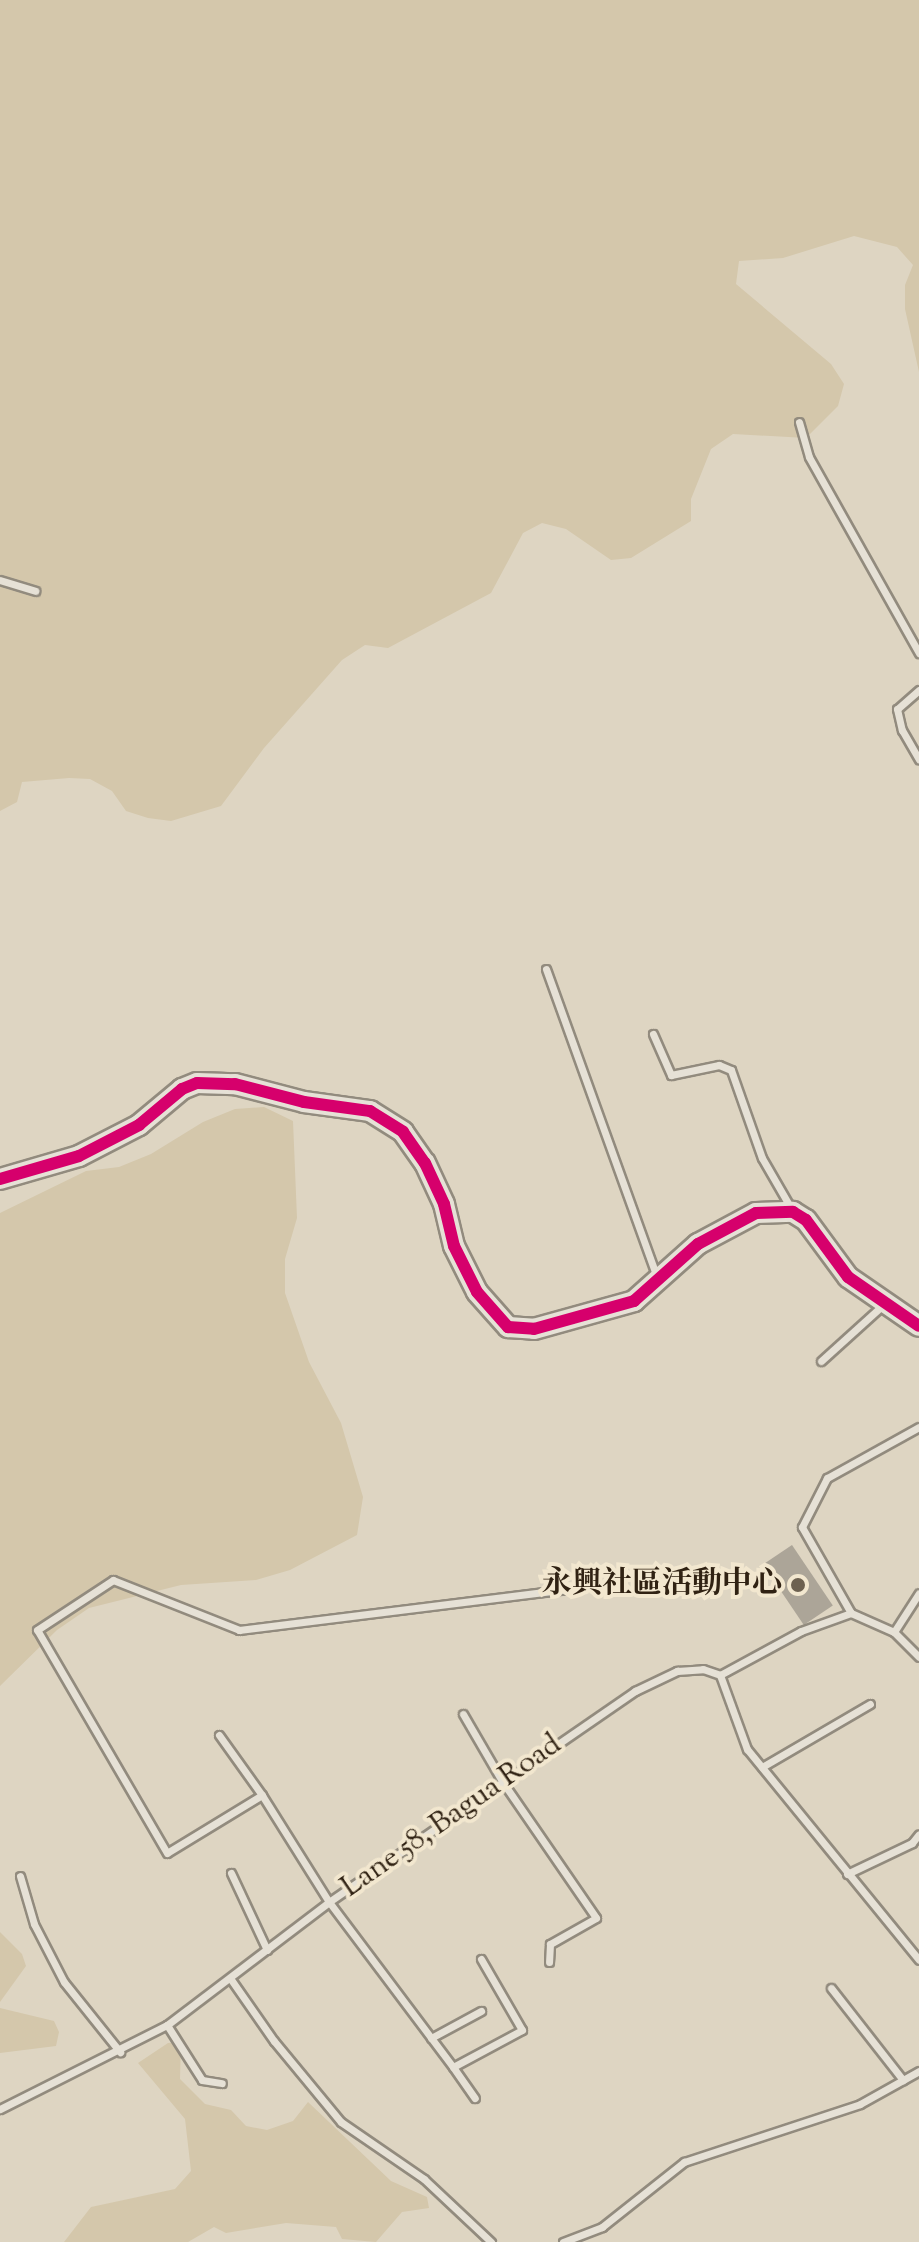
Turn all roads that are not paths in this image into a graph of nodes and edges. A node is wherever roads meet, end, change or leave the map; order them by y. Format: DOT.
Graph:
graph roads {
  1 [pos="799,422"];
  2 [pos="0,580"];
  3 [pos="35,591"];
  4 [pos="919,653"];
  5 [pos="919,690"];
  6 [pos="919,760"];
  7 [pos="546,969"];
  8 [pos="653,1034"];
  9 [pos="0,1179"];
  10 [pos="793,1212"];
  11 [pos="658,1280"];
  12 [pos="884,1304"];
  13 [pos="919,1326"];
  14 [pos="821,1361"];
  15 [pos="919,1427"];
  16 [pos="592,1586"];
  17 [pos="919,1593"];
  18 [pos="851,1613"];
  19 [pos="894,1632"];
  20 [pos="919,1657"];
  21 [pos="720,1675"];
  22 [pos="870,1704"];
  23 [pos="463,1714"];
  24 [pos="219,1735"];
  25 [pos="762,1767"];
  26 [pos="502,1781"];
  27 [pos="262,1795"];
  28 [pos="919,1834"];
  29 [pos="231,1873"];
  30 [pos="847,1874"];
  31 [pos="20,1876"];
  32 [pos="329,1902"];
  33 [pos="267,1950"];
  34 [pos="481,1959"];
  35 [pos="919,1960"];
  36 [pos="549,1962"];
  37 [pos="230,1978"];
  38 [pos="831,1988"];
  39 [pos="481,2011"];
  40 [pos="167,2025"];
  41 [pos="431,2038"];
  42 [pos="120,2052"];
  43 [pos="453,2067"];
  44 [pos="919,2071"];
  45 [pos="903,2080"];
  46 [pos="222,2083"];
  47 [pos="475,2098"];
  48 [pos="0,2109"];
  49 [pos="491,2242"];
  50 [pos="563,2242"];
  1 -- 4 [label="lane"];
  2 -- 3 [label="lane"];
  5 -- 6 [label="lane"];
  7 -- 11 [label="lane"];
  8 -- 10 [label="lane"];
  9 -- 11 [label="street"];
  10 -- 11 [label="street"];
  10 -- 12 [label="street"];
  12 -- 13 [label="street"];
  12 -- 14 [label="lane"];
  15 -- 18 [label="lane"];
  16 -- 27 [label="lane"];
  17 -- 19 [label="lane"];
  18 -- 19 [label="lane"];
  18 -- 21 [label="lane"];
  19 -- 20 [label="lane"];
  21 -- 25 [label="lane"];
  21 -- 26 [label="lane, Lane 58, Bagua Road"];
  22 -- 25 [label="lane"];
  23 -- 26 [label="lane"];
  24 -- 27 [label="lane"];
  25 -- 30 [label="lane"];
  26 -- 32 [label="lane, Lane 58, Bagua Road"];
  26 -- 36 [label="lane"];
  27 -- 32 [label="lane"];
  28 -- 30 [label="lane"];
  29 -- 33 [label="lane"];
  30 -- 35 [label="lane"];
  31 -- 42 [label="lane"];
  32 -- 33 [label="lane, Lane 58, Bagua Road"];
  32 -- 41 [label="lane"];
  33 -- 37 [label="lane, Lane 58, Bagua Road"];
  34 -- 43 [label="lane"];
  37 -- 40 [label="lane, Lane 58, Bagua Road"];
  37 -- 49 [label="lane"];
  38 -- 45 [label="lane"];
  39 -- 41 [label="lane"];
  40 -- 42 [label="lane, Lane 58, Bagua Road"];
  40 -- 46 [label="lane"];
  41 -- 43 [label="lane"];
  42 -- 48 [label="lane, Lane 58, Bagua Road"];
  43 -- 47 [label="lane"];
  44 -- 45 [label="lane"];
  45 -- 50 [label="lane"];
}
